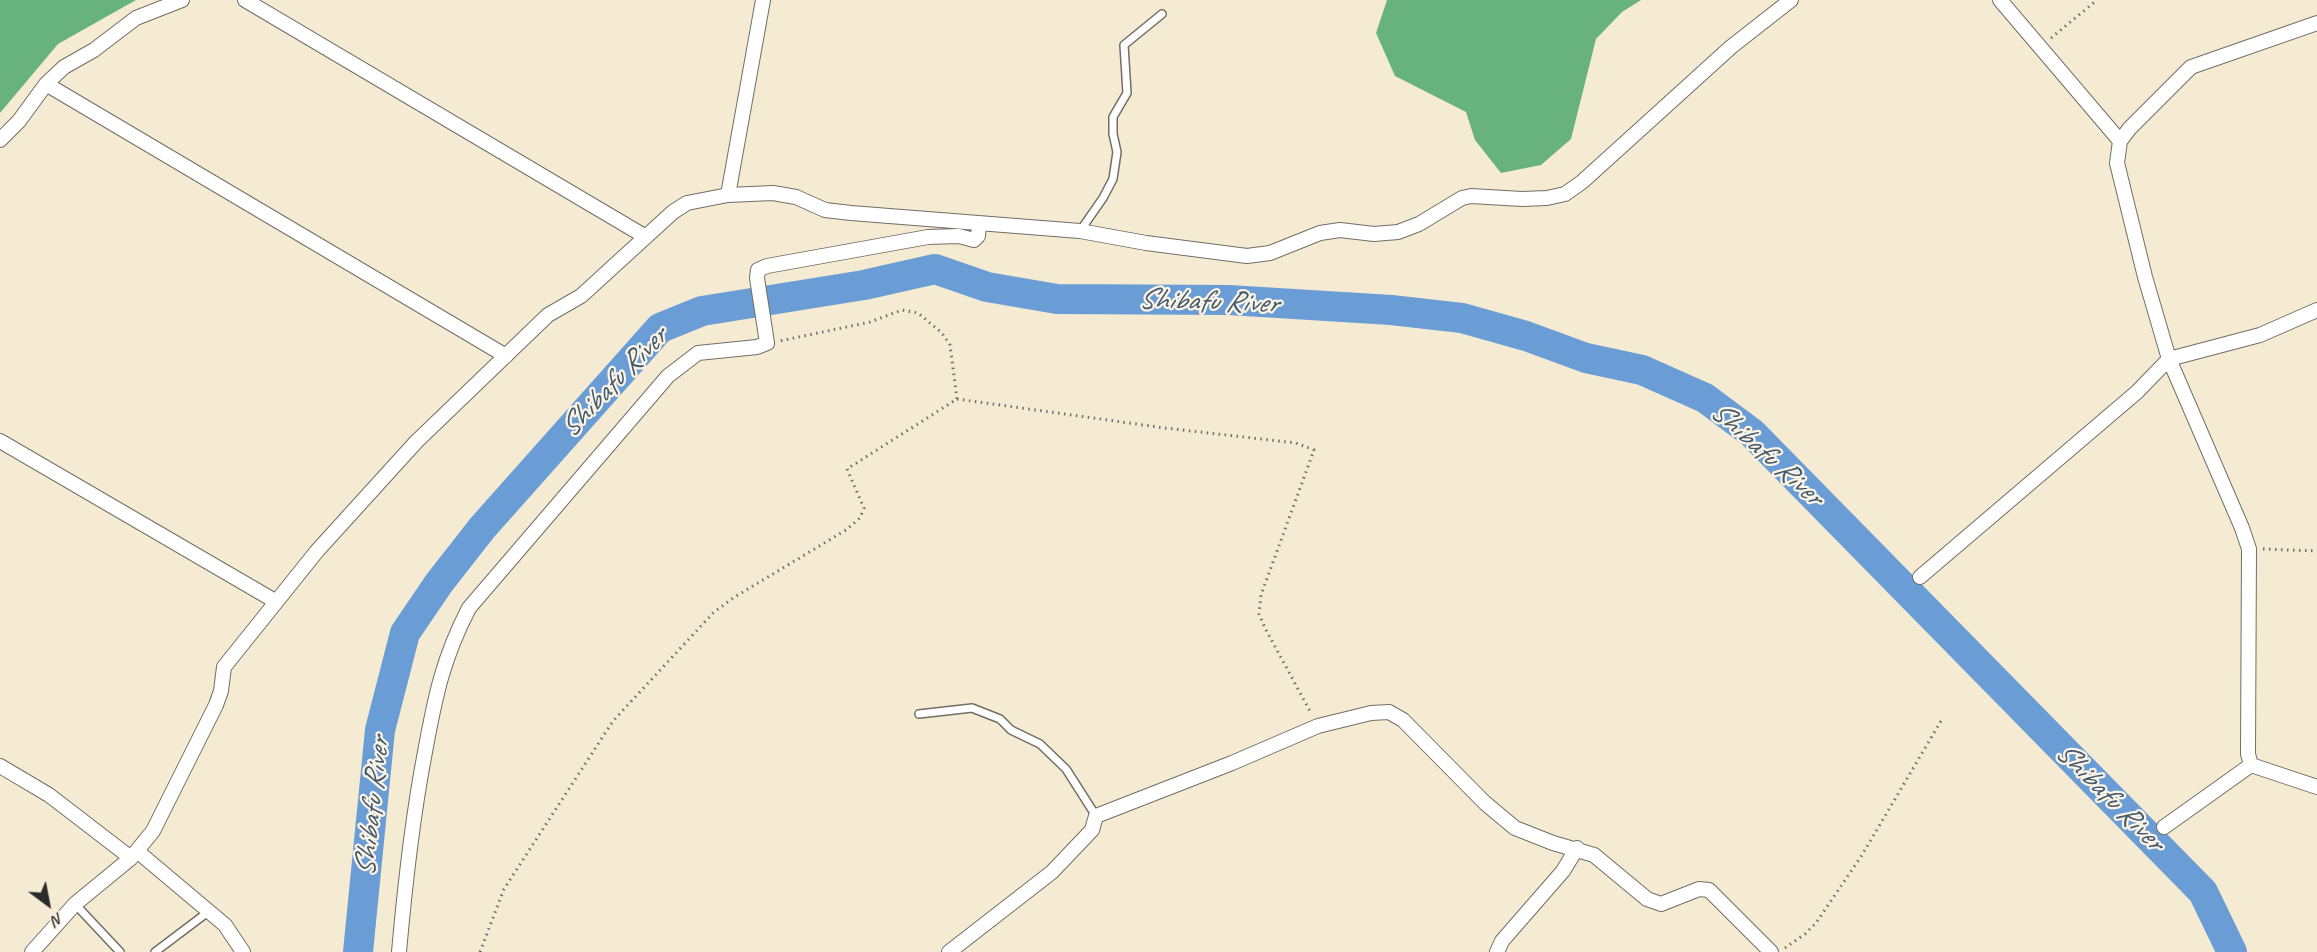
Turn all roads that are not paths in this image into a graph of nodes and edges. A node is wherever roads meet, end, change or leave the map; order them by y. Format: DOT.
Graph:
graph roads {
  1 [pos="182,0"];
  2 [pos="245,0"];
  3 [pos="763,0"];
  4 [pos="1791,0"];
  5 [pos="2000,0"];
  6 [pos="1162,14"];
  7 [pos="2317,23"];
  8 [pos="46,84"];
  9 [pos="0,140"];
  10 [pos="2121,141"];
  11 [pos="728,195"];
  12 [pos="980,225"];
  13 [pos="1080,231"];
  14 [pos="646,237"];
  15 [pos="2317,310"];
  16 [pos="506,356"];
  17 [pos="2169,359"];
  18 [pos="0,441"];
  19 [pos="1920,577"];
  20 [pos="275,601"];
  21 [pos="919,714"];
  22 [pos="2251,765"];
  23 [pos="0,766"];
  24 [pos="2317,787"];
  25 [pos="1096,816"];
  26 [pos="2164,827"];
  27 [pos="1576,848"];
  28 [pos="134,854"];
  29 [pos="75,904"];
  30 [pos="208,912"];
  31 [pos="32,952"];
  32 [pos="120,952"];
  33 [pos="155,952"];
  34 [pos="243,952"];
  35 [pos="399,952"];
  36 [pos="948,952"];
  37 [pos="1497,952"];
  38 [pos="1771,952"];
  1 -- 8 [label="street"];
  2 -- 14 [label="street"];
  3 -- 11 [label="street"];
  4 -- 13 [label="street"];
  5 -- 10 [label="street"];
  6 -- 13 [label="lane"];
  7 -- 10 [label="street"];
  8 -- 9 [label="street"];
  8 -- 16 [label="street"];
  10 -- 17 [label="street"];
  11 -- 12 [label="street"];
  11 -- 14 [label="street"];
  12 -- 13 [label="street"];
  12 -- 35 [label="street"];
  14 -- 16 [label="street"];
  15 -- 17 [label="street"];
  16 -- 20 [label="street"];
  17 -- 19 [label="street"];
  17 -- 22 [label="street"];
  18 -- 20 [label="street"];
  20 -- 28 [label="street"];
  21 -- 25 [label="lane"];
  22 -- 24 [label="street"];
  22 -- 26 [label="street"];
  23 -- 28 [label="street"];
  25 -- 27 [label="street"];
  25 -- 36 [label="street"];
  27 -- 37 [label="street"];
  27 -- 38 [label="street"];
  28 -- 29 [label="street"];
  28 -- 30 [label="street"];
  29 -- 31 [label="street"];
  29 -- 32 [label="lane"];
  30 -- 33 [label="lane"];
  30 -- 34 [label="street"];
}
